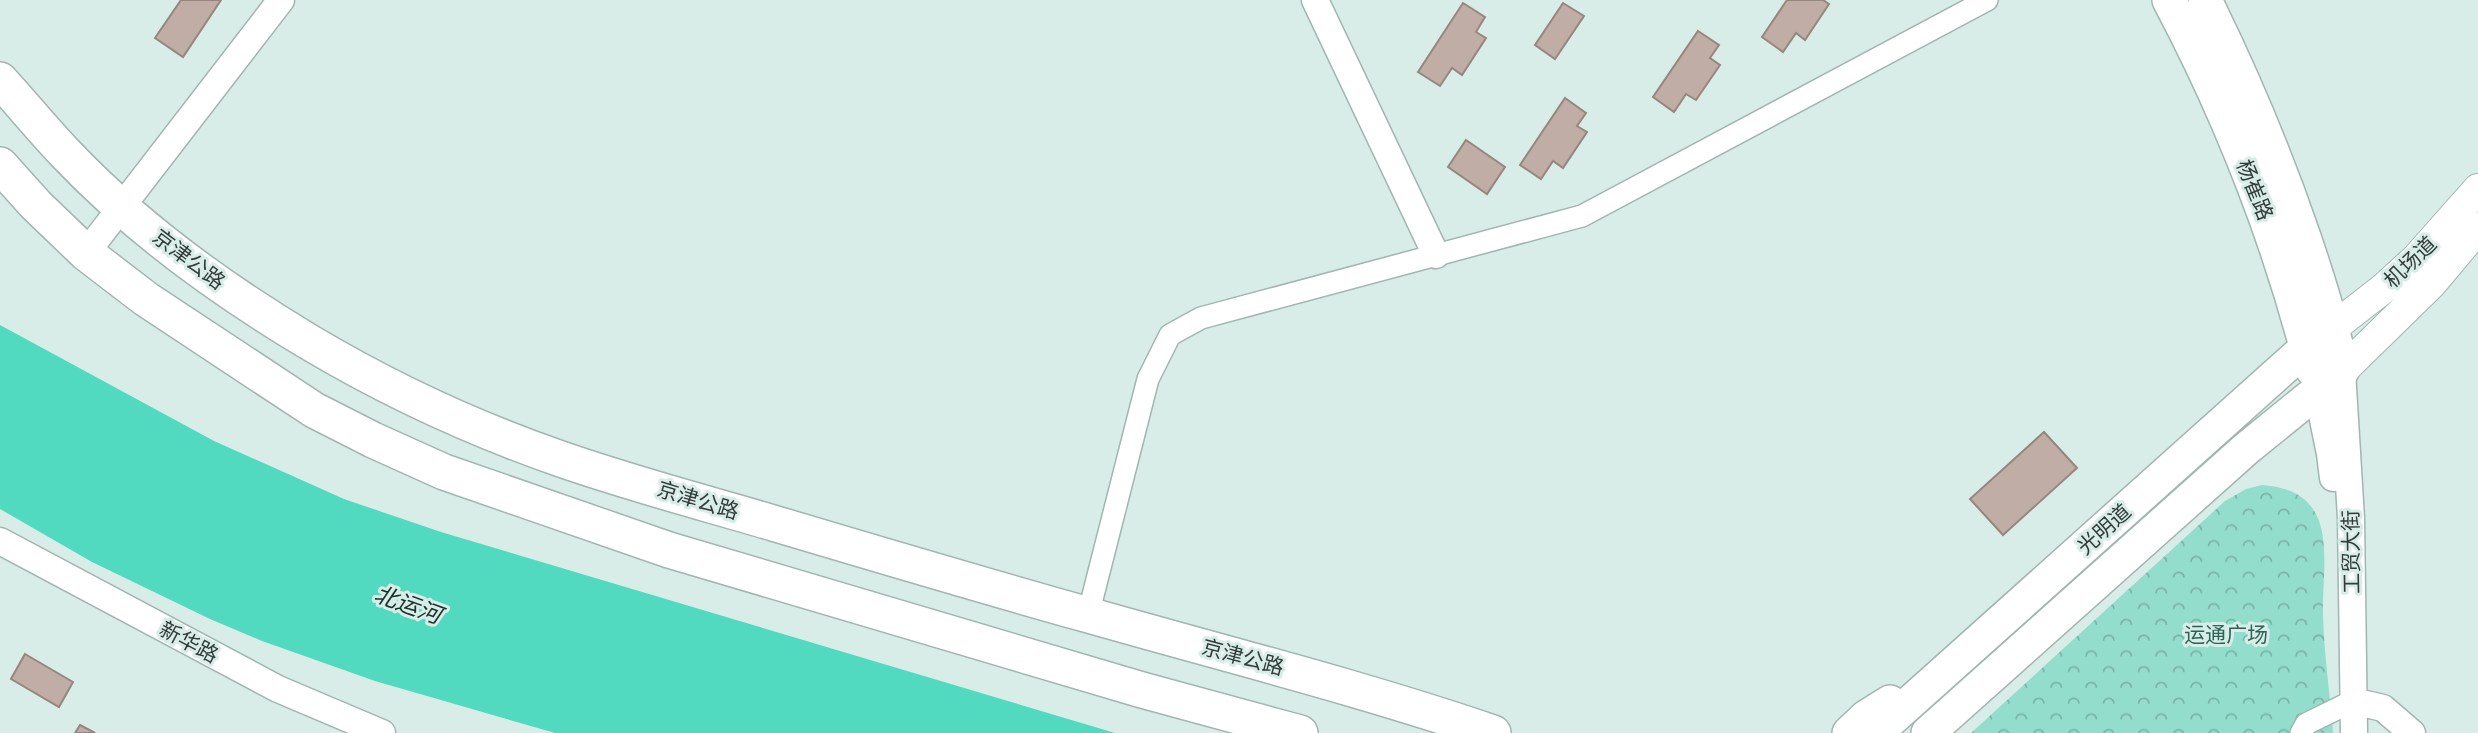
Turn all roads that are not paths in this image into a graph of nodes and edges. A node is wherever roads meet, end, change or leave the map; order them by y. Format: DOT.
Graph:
graph roads {
  1 [pos="281,0"];
  2 [pos="1315,0"];
  3 [pos="1987,0"];
  4 [pos="2169,0"];
  5 [pos="2205,0"];
  6 [pos="0,79"];
  7 [pos="0,165"];
  8 [pos="2478,189"];
  9 [pos="122,207"];
  10 [pos="2478,229"];
  11 [pos="86,253"];
  12 [pos="1436,256"];
  13 [pos="2334,327"];
  14 [pos="2306,348"];
  15 [pos="2329,380"];
  16 [pos="0,541"];
  17 [pos="0,555"];
  18 [pos="1088,615"];
  19 [pos="1927,686"];
  20 [pos="2349,702"];
  21 [pos="352,733"];
  22 [pos="382,733"];
  23 [pos="1300,733"];
  24 [pos="1493,733"];
  25 [pos="1849,733"];
  26 [pos="1876,733"];
  27 [pos="1928,733"];
  28 [pos="2301,733"];
  29 [pos="2346,733"];
  30 [pos="2354,733"];
  31 [pos="2412,733"];
  1 -- 9 [label="street"];
  2 -- 12 [label="street"];
  3 -- 12 [label="street"];
  4 -- 14 [label="main road, 杨崔路"];
  5 -- 13 [label="main road, 杨崔路"];
  6 -- 9 [label="highway, 京津公路"];
  7 -- 11 [label="highway"];
  8 -- 13 [label="main road, 机场道"];
  9 -- 11 [label="street"];
  9 -- 18 [label="highway, 京津公路"];
  10 -- 15 [label="main road, 机场道"];
  11 -- 23 [label="highway"];
  12 -- 18 [label="street"];
  13 -- 14 [label="main road, 光明道"];
  13 -- 15 [label="main road, 杨崔路"];
  14 -- 15 [label="main road, 杨崔路"];
  14 -- 19 [label="main road, 光明道"];
  15 -- 20 [label="street, 工贸大街"];
  15 -- 27 [label="main road, 光明道"];
  16 -- 22 [label="street, 新华路"];
  17 -- 21 [label="street, 新华路"];
  18 -- 24 [label="highway, 京津公路"];
  19 -- 25 [label="main road"];
  19 -- 26 [label="main road, 光明道"];
  20 -- 28 [label="street"];
  20 -- 29 [label="street, 工贸大街"];
  20 -- 30 [label="street, 工贸大街"];
  20 -- 31 [label="street"];
}
